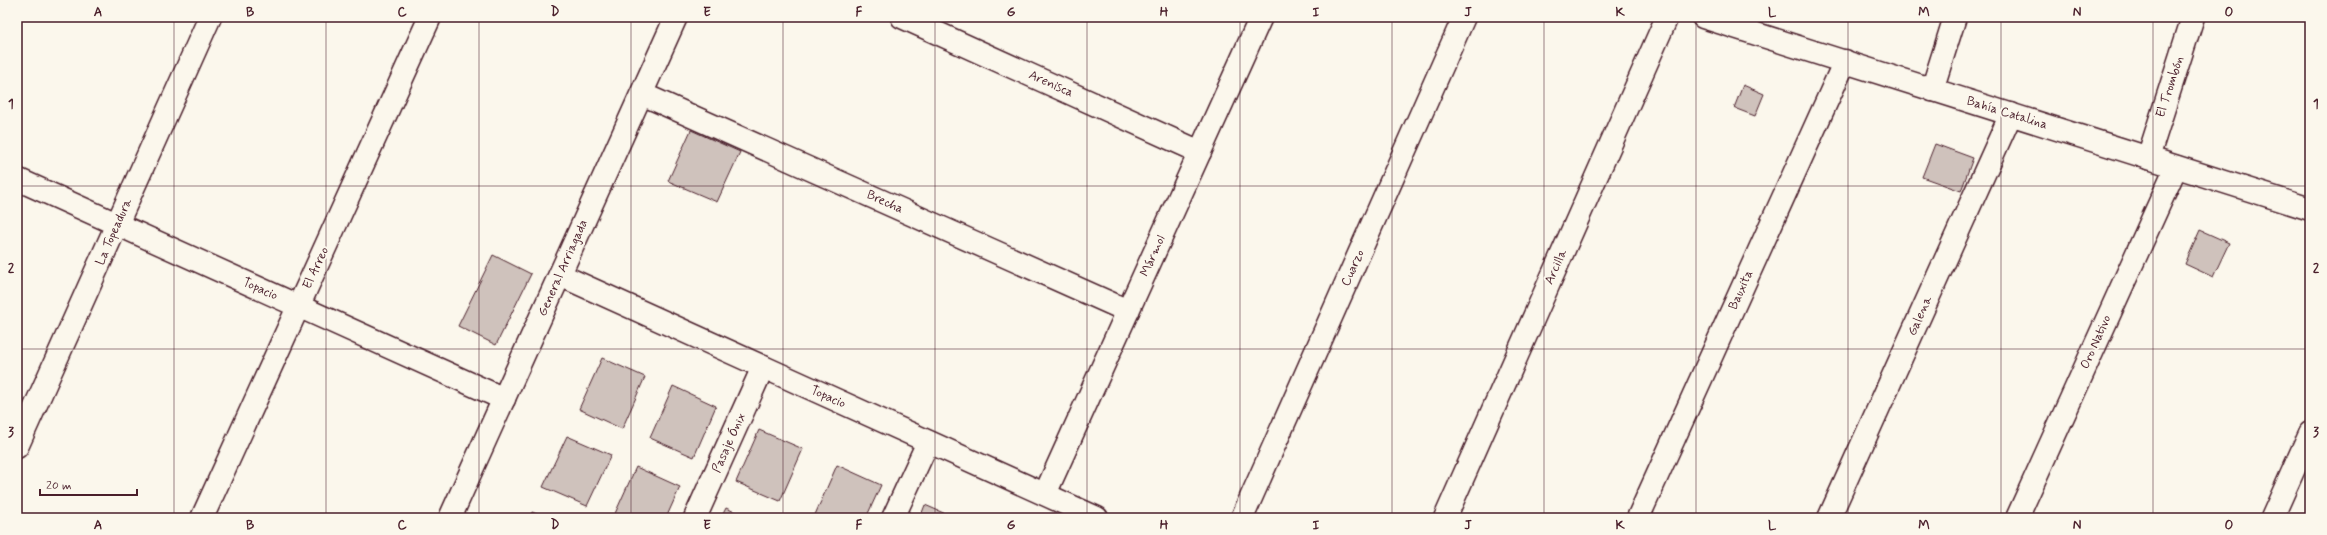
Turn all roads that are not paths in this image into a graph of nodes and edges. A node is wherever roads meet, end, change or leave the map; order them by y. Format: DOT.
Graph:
graph roads {
  1 [pos="210,17"];
  2 [pos="430,17"];
  3 [pos="676,17"];
  4 [pos="902,17"];
  5 [pos="1261,17"];
  6 [pos="1464,17"];
  7 [pos="1667,17"];
  8 [pos="1955,17"];
  9 [pos="2193,17"];
  10 [pos="1708,18"];
  11 [pos="1844,61"];
  12 [pos="1932,90"];
  13 [pos="642,94"];
  14 [pos="2011,114"];
  15 [pos="1200,152"];
  16 [pos="2148,158"];
  17 [pos="2176,167"];
  18 [pos="17,179"];
  19 [pos="2310,209"];
  20 [pos="117,224"];
  21 [pos="560,275"];
  22 [pos="298,306"];
  23 [pos="1128,311"];
  24 [pos="763,367"];
  25 [pos="504,399"];
  26 [pos="2310,433"];
  27 [pos="928,442"];
  28 [pos="17,447"];
  29 [pos="1045,494"];
  30 [pos="202,518"];
  31 [pos="450,518"];
  32 [pos="696,518"];
  33 [pos="893,518"];
  34 [pos="1094,518"];
  35 [pos="1242,518"];
  36 [pos="1445,518"];
  37 [pos="1638,518"];
  38 [pos="1829,518"];
  39 [pos="2017,518"];
  40 [pos="2272,518"];
  1 -- 20 [label="street, La Topeadura"];
  2 -- 22 [label="street, El Arreo"];
  3 -- 13 [label="street, General Arriagada"];
  4 -- 15 [label="street, Arenisca"];
  5 -- 15 [label="street, Mármol"];
  6 -- 35 [label="street, Cuarzo"];
  7 -- 36 [label="street, Arcilla"];
  8 -- 12 [label="street"];
  9 -- 16 [label="street, El Trombón"];
  10 -- 11 [label="street, Bahía Catalina"];
  11 -- 12 [label="street, Bahía Catalina"];
  11 -- 37 [label="street, Bauxita"];
  12 -- 14 [label="street, Bahía Catalina"];
  13 -- 21 [label="street, General Arriagada"];
  13 -- 23 [label="street, Brecha"];
  14 -- 16 [label="street, Bahía Catalina"];
  14 -- 38 [label="street, Galena"];
  15 -- 23 [label="street, Mármol"];
  16 -- 17 [label="street, Bahía Catalina"];
  17 -- 19 [label="street, Bahía Catalina"];
  17 -- 39 [label="street, Oro Nativo"];
  18 -- 20 [label="street, Topacio"];
  20 -- 22 [label="street, Topacio"];
  20 -- 28 [label="street, La Topeadura"];
  21 -- 24 [label="street, Topacio"];
  21 -- 25 [label="street, General Arriagada"];
  22 -- 25 [label="street, Topacio"];
  22 -- 30 [label="street, El Arreo"];
  23 -- 29 [label="street, Mármol"];
  24 -- 27 [label="street, Topacio"];
  24 -- 32 [label="street, Pasaje Ónix"];
  25 -- 31 [label="street, General Arriagada"];
  26 -- 40 [label="street"];
  27 -- 29 [label="street, Topacio"];
  27 -- 33 [label="street"];
  29 -- 34 [label="street, Topacio"];
}
